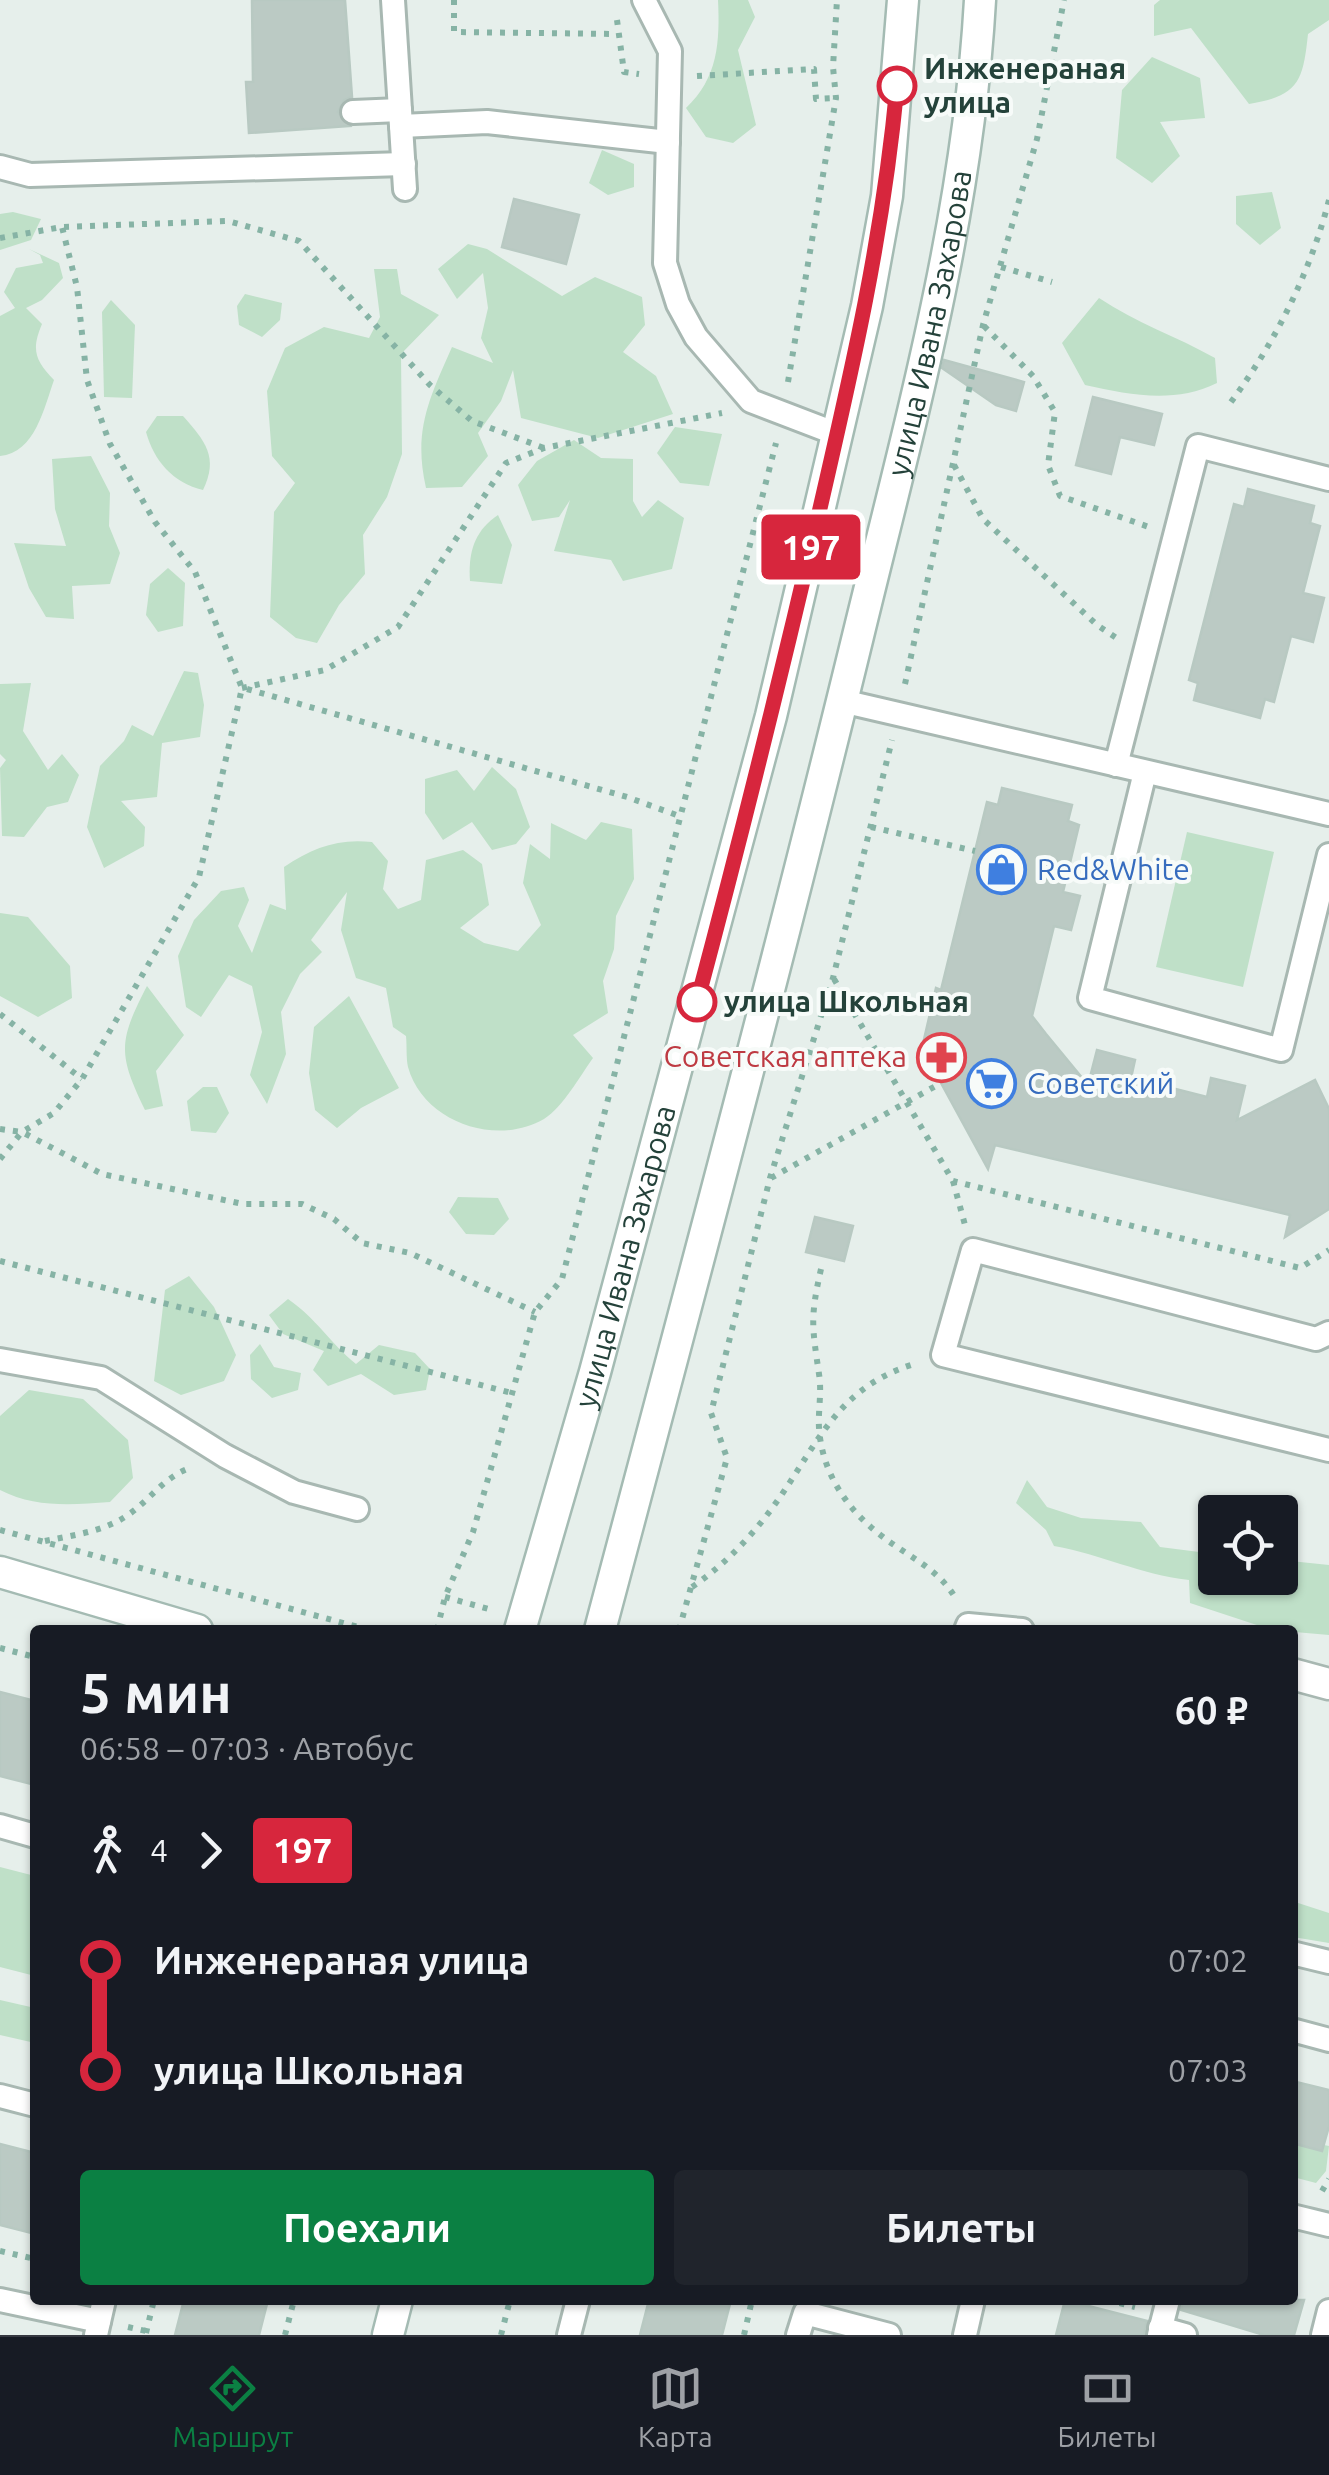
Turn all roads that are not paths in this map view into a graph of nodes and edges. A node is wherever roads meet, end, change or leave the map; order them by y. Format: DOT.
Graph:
graph roads {
  1 [pos="393,0"];
  2 [pos="644,0"];
  3 [pos="902,0"];
  4 [pos="980,0"];
  5 [pos="353,112"];
  6 [pos="401,118"];
  7 [pos="668,142"];
  8 [pos="404,164"];
  9 [pos="0,167"];
  10 [pos="406,189"];
  11 [pos="837,434"];
  12 [pos="1329,480"];
  13 [pos="842,701"];
  14 [pos="1116,765"];
  15 [pos="1145,772"];
  16 [pos="1329,814"];
  17 [pos="1329,855"];
  18 [pos="1329,1333"];
  19 [pos="0,1360"];
  20 [pos="1329,1450"];
  21 [pos="358,1509"];
  22 [pos="0,1572"];
  23 [pos="181,1625"];
  24 [pos="521,1625"];
  25 [pos="601,1625"];
  26 [pos="1298,1676"];
  27 [pos="1329,1684"];
  28 [pos="0,1826"];
  29 [pos="30,1835"];
  30 [pos="1298,1954"];
  31 [pos="1329,1962"];
  32 [pos="1298,2032"];
  33 [pos="1329,2040"];
  34 [pos="0,2096"];
  35 [pos="30,2104"];
  36 [pos="1298,2217"];
  37 [pos="1329,2225"];
  38 [pos="0,2300"];
  39 [pos="396,2305"];
  40 [pos="577,2305"];
  41 [pos="972,2305"];
  42 [pos="1167,2305"];
  43 [pos="1329,2311"];
  44 [pos="100,2319"];
  45 [pos="1160,2332"];
  46 [pos="388,2335"];
  47 [pos="569,2335"];
  48 [pos="798,2335"];
  49 [pos="890,2335"];
  50 [pos="965,2335"];
  51 [pos="1186,2335"];
  52 [pos="1324,2335"];
  1 -- 6 [label="lane"];
  2 -- 7 [label="lane"];
  3 -- 11 [label="main road, улица Ивана Захарова"];
  4 -- 13 [label="main road, улица Ивана Захарова"];
  5 -- 6 [label="lane"];
  6 -- 7 [label="lane"];
  6 -- 8 [label="lane"];
  7 -- 11 [label="lane"];
  8 -- 9 [label="lane"];
  8 -- 10 [label="lane"];
  11 -- 24 [label="main road, улица Ивана Захарова"];
  12 -- 14 [label="lane"];
  13 -- 14 [label="lane"];
  13 -- 25 [label="main road, улица Ивана Захарова"];
  14 -- 15 [label="lane"];
  15 -- 16 [label="lane"];
  15 -- 17 [label="lane"];
  18 -- 20 [label="lane"];
  19 -- 21 [label="lane"];
  22 -- 23 [label="main road"];
  26 -- 27 [label="main road"];
  28 -- 29 [label="lane"];
  30 -- 31 [label="lane"];
  32 -- 33 [label="lane"];
  34 -- 35 [label="lane"];
  36 -- 37 [label="lane"];
  38 -- 44 [label="lane"];
  39 -- 46 [label="main road"];
  40 -- 47 [label="lane"];
  41 -- 50 [label="lane"];
  42 -- 45 [label="lane"];
  43 -- 52 [label="lane"];
  45 -- 51 [label="lane"];
  48 -- 49 [label="lane"];
}
